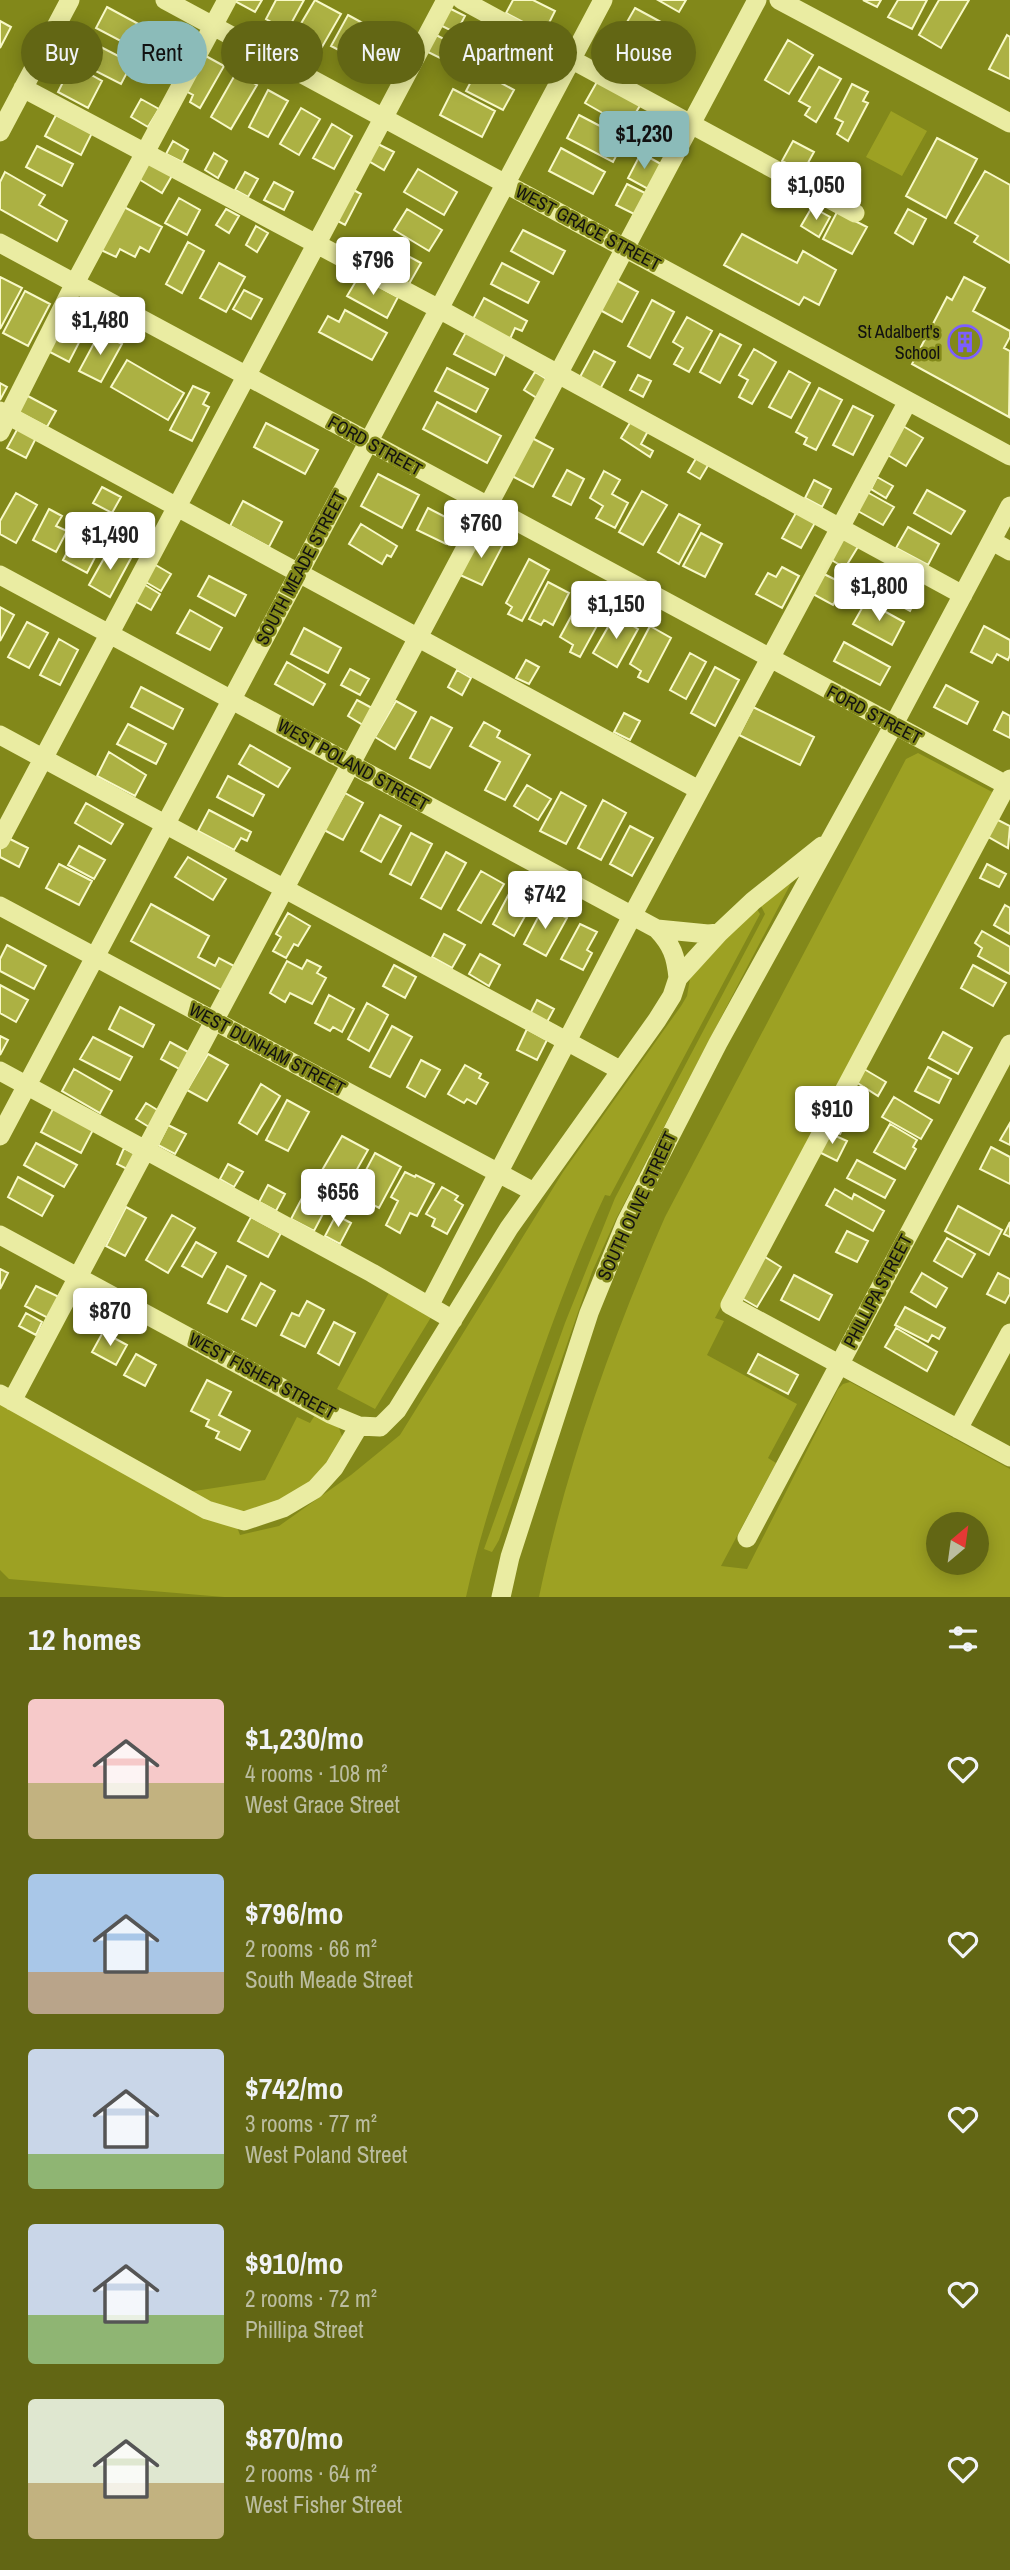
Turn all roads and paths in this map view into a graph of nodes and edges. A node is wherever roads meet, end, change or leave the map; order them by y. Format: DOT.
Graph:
graph roads {
  1 [pos="70,0"];
  2 [pos="165,0"];
  3 [pos="228,0"];
  4 [pos="446,0"];
  5 [pos="462,0"];
  6 [pos="603,0"];
  7 [pos="757,0"];
  8 [pos="779,0"];
  9 [pos="501,21"];
  10 [pos="214,26"];
  11 [pos="577,49"];
  12 [pos="577,62"];
  13 [pos="559,84"];
  14 [pos="23,88"];
  15 [pos="383,118"];
  16 [pos="692,123"];
  17 [pos="1010,123"];
  18 [pos="0,132"];
  19 [pos="145,153"];
  20 [pos="506,184"];
  21 [pos="855,213"];
  22 [pos="0,243"];
  23 [pos="316,246"];
  24 [pos="625,248"];
  25 [pos="75,283"];
  26 [pos="439,309"];
  27 [pos="246,376"];
  28 [pos="557,376"];
  29 [pos="908,401"];
  30 [pos="3,420"];
  31 [pos="368,442"];
  32 [pos="1010,456"];
  33 [pos="1010,506"];
  34 [pos="177,507"];
  35 [pos="488,507"];
  36 [pos="839,528"];
  37 [pos="992,541"];
  38 [pos="1010,551"];
  39 [pos="299,573"];
  40 [pos="0,575"];
  41 [pos="963,595"];
  42 [pos="109,634"];
  43 [pos="418,638"];
  44 [pos="769,659"];
  45 [pos="232,699"];
  46 [pos="893,726"];
  47 [pos="0,735"];
  48 [pos="43,758"];
  49 [pos="351,764"];
  50 [pos="1009,784"];
  51 [pos="699,790"];
  52 [pos="165,824"];
  53 [pos="830,839"];
  54 [pos="0,840"];
  55 [pos="285,889"];
  56 [pos="0,906"];
  57 [pos="632,916"];
  58 [pos="657,929"];
  59 [pos="719,933"];
  60 [pos="95,957"];
  61 [pos="678,978"];
  62 [pos="215,1021"];
  63 [pos="566,1041"];
  64 [pos="1010,1044"];
  65 [pos="620,1070"];
  66 [pos="0,1071"];
  67 [pos="27,1086"];
  68 [pos="0,1136"];
  69 [pos="146,1150"];
  70 [pos="498,1173"];
  71 [pos="534,1192"];
  72 [pos="0,1235"];
  73 [pos="78,1277"];
  74 [pos="429,1306"];
  75 [pos="453,1320"];
  76 [pos="1010,1333"];
  77 [pos="839,1364"];
  78 [pos="6,1397"];
  79 [pos="359,1426"];
  80 [pos="380,1427"];
  81 [pos="958,1429"];
  82 [pos="1010,1457"];
  83 [pos="747,1538"];
  84 [pos="501,1597"];
  1 -- 14 [label="street"];
  2 -- 10 [label="street, WEST GRACE STREET"];
  3 -- 10 [label="street"];
  4 -- 15 [label="street"];
  5 -- 9 [label="street"];
  6 -- 11 [label="street, SOUTH MEADE STREET"];
  7 -- 16 [label="street"];
  8 -- 17 [label="street"];
  10 -- 15 [label="street, WEST GRACE STREET"];
  10 -- 19 [label="street"];
  12 -- 16 [label="street"];
  13 -- 20 [label="street, SOUTH MEADE STREET"];
  14 -- 18 [label="street"];
  14 -- 19 [label="street"];
  15 -- 20 [label="street, WEST GRACE STREET"];
  15 -- 23 [label="street"];
  16 -- 21 [label="street"];
  16 -- 24 [label="street"];
  19 -- 23 [label="street"];
  19 -- 25 [label="street"];
  20 -- 24 [label="street, WEST GRACE STREET"];
  20 -- 26 [label="street, SOUTH MEADE STREET"];
  22 -- 25 [label="street, FORD STREET"];
  23 -- 26 [label="street"];
  23 -- 27 [label="street"];
  24 -- 28 [label="street"];
  24 -- 29 [label="street, WEST GRACE STREET"];
  25 -- 27 [label="street, FORD STREET"];
  25 -- 30 [label="street"];
  26 -- 28 [label="street"];
  26 -- 31 [label="street, SOUTH MEADE STREET"];
  27 -- 31 [label="street, FORD STREET"];
  27 -- 34 [label="street"];
  28 -- 35 [label="street"];
  28 -- 36 [label="street"];
  29 -- 32 [label="street, WEST GRACE STREET"];
  29 -- 36 [label="street"];
  30 -- 34 [label="street"];
  31 -- 35 [label="street, FORD STREET"];
  31 -- 39 [label="street, SOUTH MEADE STREET"];
  33 -- 37 [label="street, SOUTH OLIVE STREET"];
  34 -- 39 [label="street"];
  34 -- 42 [label="street"];
  35 -- 43 [label="street"];
  35 -- 44 [label="street, FORD STREET"];
  36 -- 41 [label="street"];
  36 -- 44 [label="street"];
  37 -- 38 [label="street"];
  37 -- 41 [label="street, SOUTH OLIVE STREET"];
  39 -- 43 [label="street"];
  39 -- 45 [label="street, SOUTH MEADE STREET"];
  40 -- 42 [label="street, WEST POLAND STREET"];
  41 -- 46 [label="street, SOUTH OLIVE STREET"];
  42 -- 45 [label="street, WEST POLAND STREET"];
  42 -- 48 [label="street"];
  43 -- 49 [label="street"];
  43 -- 51 [label="street"];
  44 -- 46 [label="street, FORD STREET"];
  44 -- 51 [label="street"];
  45 -- 49 [label="street, WEST POLAND STREET"];
  45 -- 52 [label="street, SOUTH MEADE STREET"];
  46 -- 50 [label="street, FORD STREET"];
  46 -- 53 [label="street, SOUTH OLIVE STREET"];
  47 -- 48 [label="street"];
  48 -- 52 [label="street"];
  48 -- 54 [label="street"];
  49 -- 55 [label="street"];
  49 -- 57 [label="street, WEST POLAND STREET"];
  50 -- 77 [label="street"];
  51 -- 57 [label="street"];
  52 -- 55 [label="street"];
  52 -- 60 [label="street, SOUTH MEADE STREET"];
  53 -- 59 [label="street, SOUTH OLIVE STREET"];
  53 -- 84 [label="street, SOUTH OLIVE STREET"];
  55 -- 62 [label="street"];
  55 -- 63 [label="street"];
  56 -- 60 [label="street, WEST DUNHAM STREET"];
  57 -- 58 [label="street, WEST POLAND STREET"];
  57 -- 63 [label="street"];
  58 -- 59 [label="street"];
  58 -- 61 [label="street"];
  59 -- 61 [label="street, SOUTH OLIVE STREET"];
  60 -- 62 [label="street, WEST DUNHAM STREET"];
  60 -- 67 [label="street, SOUTH MEADE STREET"];
  61 -- 65 [label="street, SOUTH OLIVE STREET"];
  62 -- 69 [label="street"];
  62 -- 70 [label="street, WEST DUNHAM STREET"];
  63 -- 65 [label="street"];
  63 -- 70 [label="street"];
  64 -- 77 [label="street, PHILLIPA STREET"];
  65 -- 71 [label="street, SOUTH OLIVE STREET"];
  66 -- 67 [label="street"];
  67 -- 68 [label="street, SOUTH MEADE STREET"];
  67 -- 69 [label="street"];
  69 -- 73 [label="street"];
  69 -- 74 [label="street"];
  70 -- 71 [label="street, WEST DUNHAM STREET"];
  70 -- 74 [label="street"];
  71 -- 75 [label="street, SOUTH OLIVE STREET"];
  72 -- 73 [label="street, WEST FISHER STREET"];
  73 -- 78 [label="street"];
  73 -- 79 [label="street, WEST FISHER STREET"];
  74 -- 75 [label="street"];
  75 -- 80 [label="street, SOUTH OLIVE STREET"];
  76 -- 81 [label="street"];
  77 -- 81 [label="street"];
  77 -- 83 [label="street, PHILLIPA STREET"];
  78 -- 79 [label="street"];
  79 -- 80 [label="street, WEST FISHER STREET"];
  81 -- 82 [label="street"];
}
